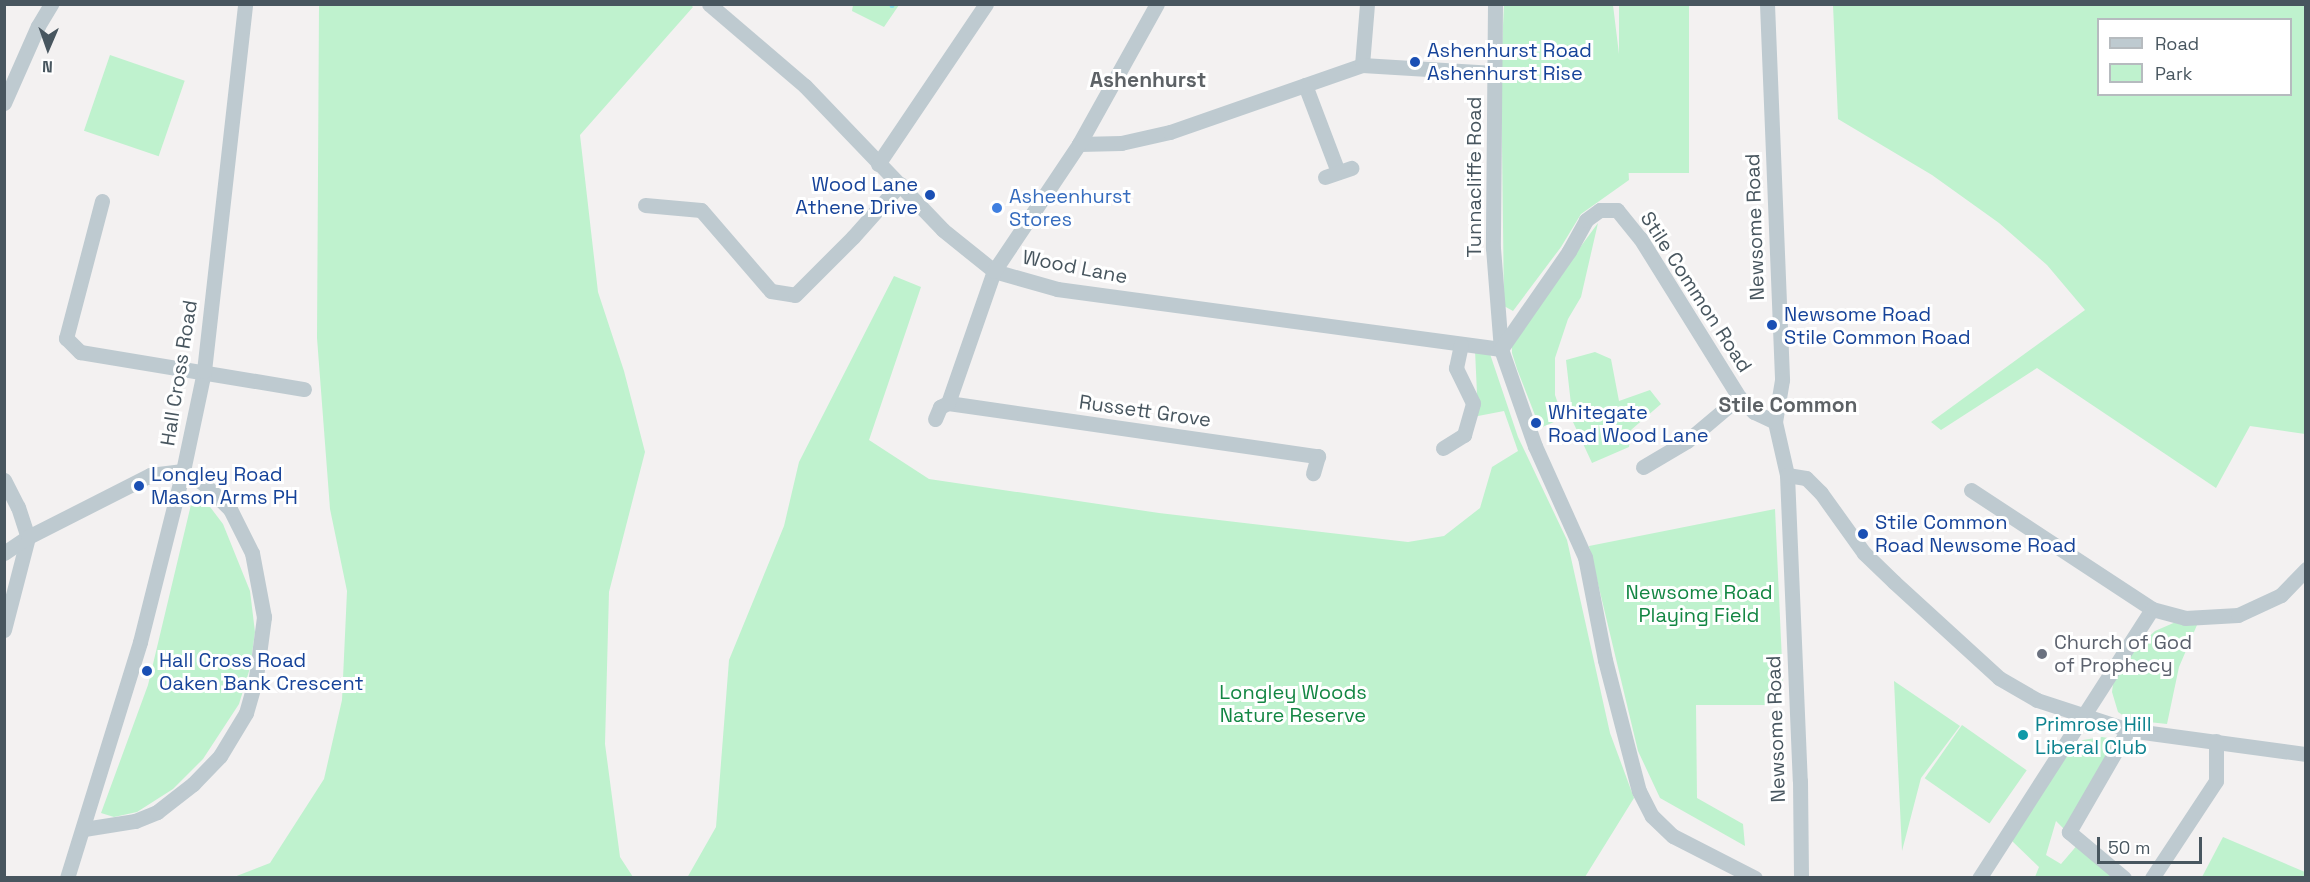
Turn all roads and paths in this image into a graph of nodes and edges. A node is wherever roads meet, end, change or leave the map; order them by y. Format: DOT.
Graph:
graph roads {
  1 [pos="51,4"];
  2 [pos="245,4"];
  3 [pos="709,4"];
  4 [pos="986,4"];
  5 [pos="1157,4"];
  6 [pos="1367,4"];
  7 [pos="1495,4"];
  8 [pos="1767,4"];
  9 [pos="1362,64"];
  10 [pos="1494,73"];
  11 [pos="1305,86"];
  12 [pos="4,103"];
  13 [pos="1079,144"];
  14 [pos="878,164"];
  15 [pos="1338,172"];
  16 [pos="900,184"];
  17 [pos="102,201"];
  18 [pos="645,205"];
  19 [pos="994,271"];
  20 [pos="1461,345"];
  21 [pos="1501,349"];
  22 [pos="204,371"];
  23 [pos="304,389"];
  24 [pos="1739,397"];
  25 [pos="948,404"];
  26 [pos="935,419"];
  27 [pos="1775,422"];
  28 [pos="1443,448"];
  29 [pos="1643,467"];
  30 [pos="183,471"];
  31 [pos="1313,473"];
  32 [pos="1787,475"];
  33 [pos="4,480"];
  34 [pos="1971,490"];
  35 [pos="28,537"];
  36 [pos="4,553"];
  37 [pos="2306,570"];
  38 [pos="2152,609"];
  39 [pos="4,630"];
  40 [pos="2081,716"];
  41 [pos="2128,730"];
  42 [pos="2216,741"];
  43 [pos="2306,754"];
  44 [pos="84,829"];
  45 [pos="1752,877"];
  46 [pos="67,878"];
  47 [pos="1801,878"];
  48 [pos="1979,878"];
  49 [pos="2124,878"];
  50 [pos="2152,878"];
  1 -- 12 [label="street"];
  2 -- 22 [label="street, Hall Cross Road"];
  3 -- 14 [label="street, Wood Lane"];
  4 -- 14 [label="street"];
  5 -- 13 [label="street"];
  6 -- 9 [label="street"];
  7 -- 10 [label="street, Tunnacliffe Road"];
  8 -- 27 [label="street, Newsome Road"];
  9 -- 10 [label="street"];
  9 -- 11 [label="street"];
  10 -- 21 [label="street, Tunnacliffe Road"];
  11 -- 13 [label="street"];
  11 -- 15 [label="street"];
  13 -- 19 [label="street"];
  14 -- 16 [label="street, Wood Lane"];
  16 -- 18 [label="street"];
  16 -- 19 [label="street, Wood Lane"];
  17 -- 22 [label="street"];
  19 -- 20 [label="street, Wood Lane"];
  19 -- 25 [label="street"];
  20 -- 21 [label="street, Wood Lane"];
  20 -- 28 [label="street"];
  21 -- 24 [label="street, Stile Common Road"];
  21 -- 45 [label="street, Tunnacliffe Road"];
  22 -- 23 [label="street"];
  22 -- 30 [label="street, Hall Cross Road"];
  24 -- 27 [label="street, Stile Common Road"];
  24 -- 29 [label="street"];
  25 -- 26 [label="street"];
  25 -- 31 [label="street, Russett Grove"];
  27 -- 32 [label="street, Newsome Road"];
  30 -- 35 [label="street"];
  30 -- 44 [label="street, Hall Cross Road"];
  30 -- 44 [label="street"];
  32 -- 40 [label="street"];
  32 -- 47 [label="street, Newsome Road"];
  33 -- 35 [label="street"];
  34 -- 38 [label="street"];
  35 -- 36 [label="street"];
  35 -- 39 [label="street"];
  37 -- 38 [label="street"];
  38 -- 40 [label="street"];
  40 -- 41 [label="street"];
  40 -- 48 [label="street"];
  41 -- 42 [label="street"];
  41 -- 49 [label="street"];
  42 -- 43 [label="street"];
  42 -- 50 [label="street"];
  44 -- 46 [label="street, Hall Cross Road"];
}
